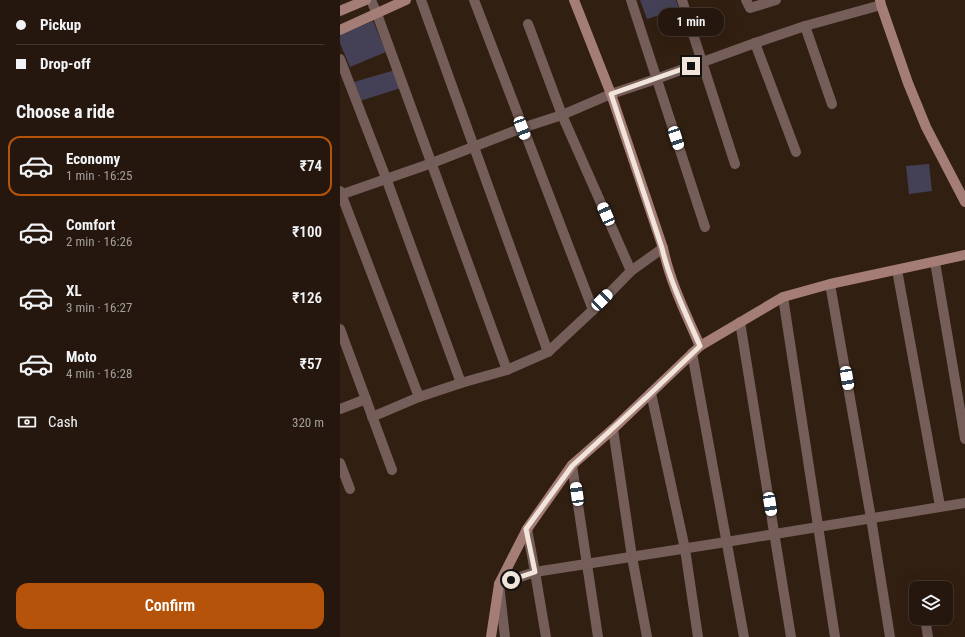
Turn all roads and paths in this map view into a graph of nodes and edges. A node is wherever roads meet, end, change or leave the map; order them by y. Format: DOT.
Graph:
graph roads {
  1 [pos="366,0"];
  2 [pos="371,0"];
  3 [pos="406,0"];
  4 [pos="422,0"];
  5 [pos="474,0"];
  6 [pos="574,0"];
  7 [pos="632,0"];
  8 [pos="682,0"];
  9 [pos="746,0"];
  10 [pos="776,0"];
  11 [pos="880,3"];
  12 [pos="340,11"];
  13 [pos="377,14"];
  14 [pos="528,24"];
  15 [pos="805,26"];
  16 [pos="340,30"];
  17 [pos="755,42"];
  18 [pos="340,59"];
  19 [pos="702,62"];
  20 [pos="656,79"];
  21 [pos="611,94"];
  22 [pos="832,104"];
  23 [pos="562,115"];
  24 [pos="522,128"];
  25 [pos="475,146"];
  26 [pos="796,152"];
  27 [pos="432,162"];
  28 [pos="735,164"];
  29 [pos="386,178"];
  30 [pos="340,194"];
  31 [pos="965,202"];
  32 [pos="705,227"];
  33 [pos="664,253"];
  34 [pos="965,255"];
  35 [pos="935,262"];
  36 [pos="897,270"];
  37 [pos="631,271"];
  38 [pos="830,284"];
  39 [pos="783,297"];
  40 [pos="593,310"];
  41 [pos="740,322"];
  42 [pos="340,329"];
  43 [pos="696,349"];
  44 [pos="548,352"];
  45 [pos="507,370"];
  46 [pos="461,383"];
  47 [pos="651,393"];
  48 [pos="419,397"];
  49 [pos="366,399"];
  50 [pos="340,409"];
  51 [pos="372,417"];
  52 [pos="613,429"];
  53 [pos="964,432"];
  54 [pos="340,463"];
  55 [pos="572,466"];
  56 [pos="392,470"];
  57 [pos="350,489"];
  58 [pos="965,502"];
  59 [pos="940,506"];
  60 [pos="871,518"];
  61 [pos="818,527"];
  62 [pos="526,529"];
  63 [pos="775,534"];
  64 [pos="726,542"];
  65 [pos="685,549"];
  66 [pos="632,558"];
  67 [pos="587,565"];
  68 [pos="535,572"];
  69 [pos="499,584"];
  70 [pos="926,625"];
  71 [pos="491,637"];
  72 [pos="505,637"];
  73 [pos="546,637"];
  74 [pos="598,637"];
  75 [pos="647,637"];
  76 [pos="698,637"];
  77 [pos="744,637"];
  78 [pos="791,637"];
  79 [pos="835,637"];
  80 [pos="890,637"];
  81 [pos="928,637"];
  1 -- 12 [label="street"];
  2 -- 13 [label="street"];
  3 -- 13 [label="street"];
  4 -- 25 [label="street"];
  5 -- 24 [label="street"];
  6 -- 21 [label="street"];
  7 -- 20 [label="street"];
  8 -- 19 [label="street"];
  9 -- 10 [label="street"];
  11 -- 15 [label="street"];
  11 -- 31 [label="street"];
  13 -- 16 [label="street"];
  13 -- 27 [label="street"];
  14 -- 23 [label="street"];
  15 -- 17 [label="street"];
  15 -- 22 [label="street"];
  17 -- 19 [label="street"];
  17 -- 26 [label="street"];
  18 -- 29 [label="street"];
  19 -- 20 [label="street"];
  19 -- 28 [label="street"];
  20 -- 21 [label="street"];
  20 -- 32 [label="street"];
  21 -- 23 [label="street"];
  21 -- 33 [label="street"];
  23 -- 24 [label="street"];
  23 -- 37 [label="street"];
  24 -- 25 [label="street"];
  24 -- 40 [label="street"];
  25 -- 27 [label="street"];
  25 -- 44 [label="street"];
  27 -- 29 [label="street"];
  27 -- 45 [label="street"];
  29 -- 30 [label="street"];
  29 -- 46 [label="street"];
  30 -- 48 [label="street"];
  33 -- 37 [label="street"];
  33 -- 43 [label="street"];
  34 -- 35 [label="street"];
  35 -- 36 [label="street"];
  35 -- 53 [label="street"];
  36 -- 38 [label="street"];
  36 -- 59 [label="street"];
  37 -- 40 [label="street"];
  38 -- 39 [label="street"];
  38 -- 60 [label="street"];
  39 -- 41 [label="street"];
  39 -- 61 [label="street"];
  40 -- 44 [label="street"];
  41 -- 43 [label="street"];
  41 -- 63 [label="street"];
  42 -- 49 [label="street"];
  43 -- 47 [label="street"];
  43 -- 64 [label="street"];
  44 -- 45 [label="street"];
  45 -- 46 [label="street"];
  46 -- 48 [label="street"];
  47 -- 52 [label="street"];
  47 -- 65 [label="street"];
  48 -- 51 [label="street"];
  49 -- 50 [label="street"];
  49 -- 51 [label="street"];
  51 -- 56 [label="street"];
  52 -- 55 [label="street"];
  52 -- 66 [label="street"];
  54 -- 57 [label="street"];
  55 -- 62 [label="street"];
  55 -- 67 [label="street"];
  58 -- 59 [label="street"];
  59 -- 60 [label="street"];
  60 -- 61 [label="street"];
  60 -- 80 [label="street"];
  61 -- 63 [label="street"];
  61 -- 79 [label="street"];
  62 -- 68 [label="street"];
  62 -- 69 [label="street"];
  63 -- 64 [label="street"];
  63 -- 78 [label="street"];
  64 -- 65 [label="street"];
  64 -- 77 [label="street"];
  65 -- 66 [label="street"];
  65 -- 76 [label="street"];
  66 -- 67 [label="street"];
  66 -- 75 [label="street"];
  67 -- 68 [label="street"];
  67 -- 74 [label="street"];
  68 -- 69 [label="street"];
  68 -- 73 [label="street"];
  69 -- 71 [label="street"];
  69 -- 72 [label="street"];
  70 -- 81 [label="street"];
}
